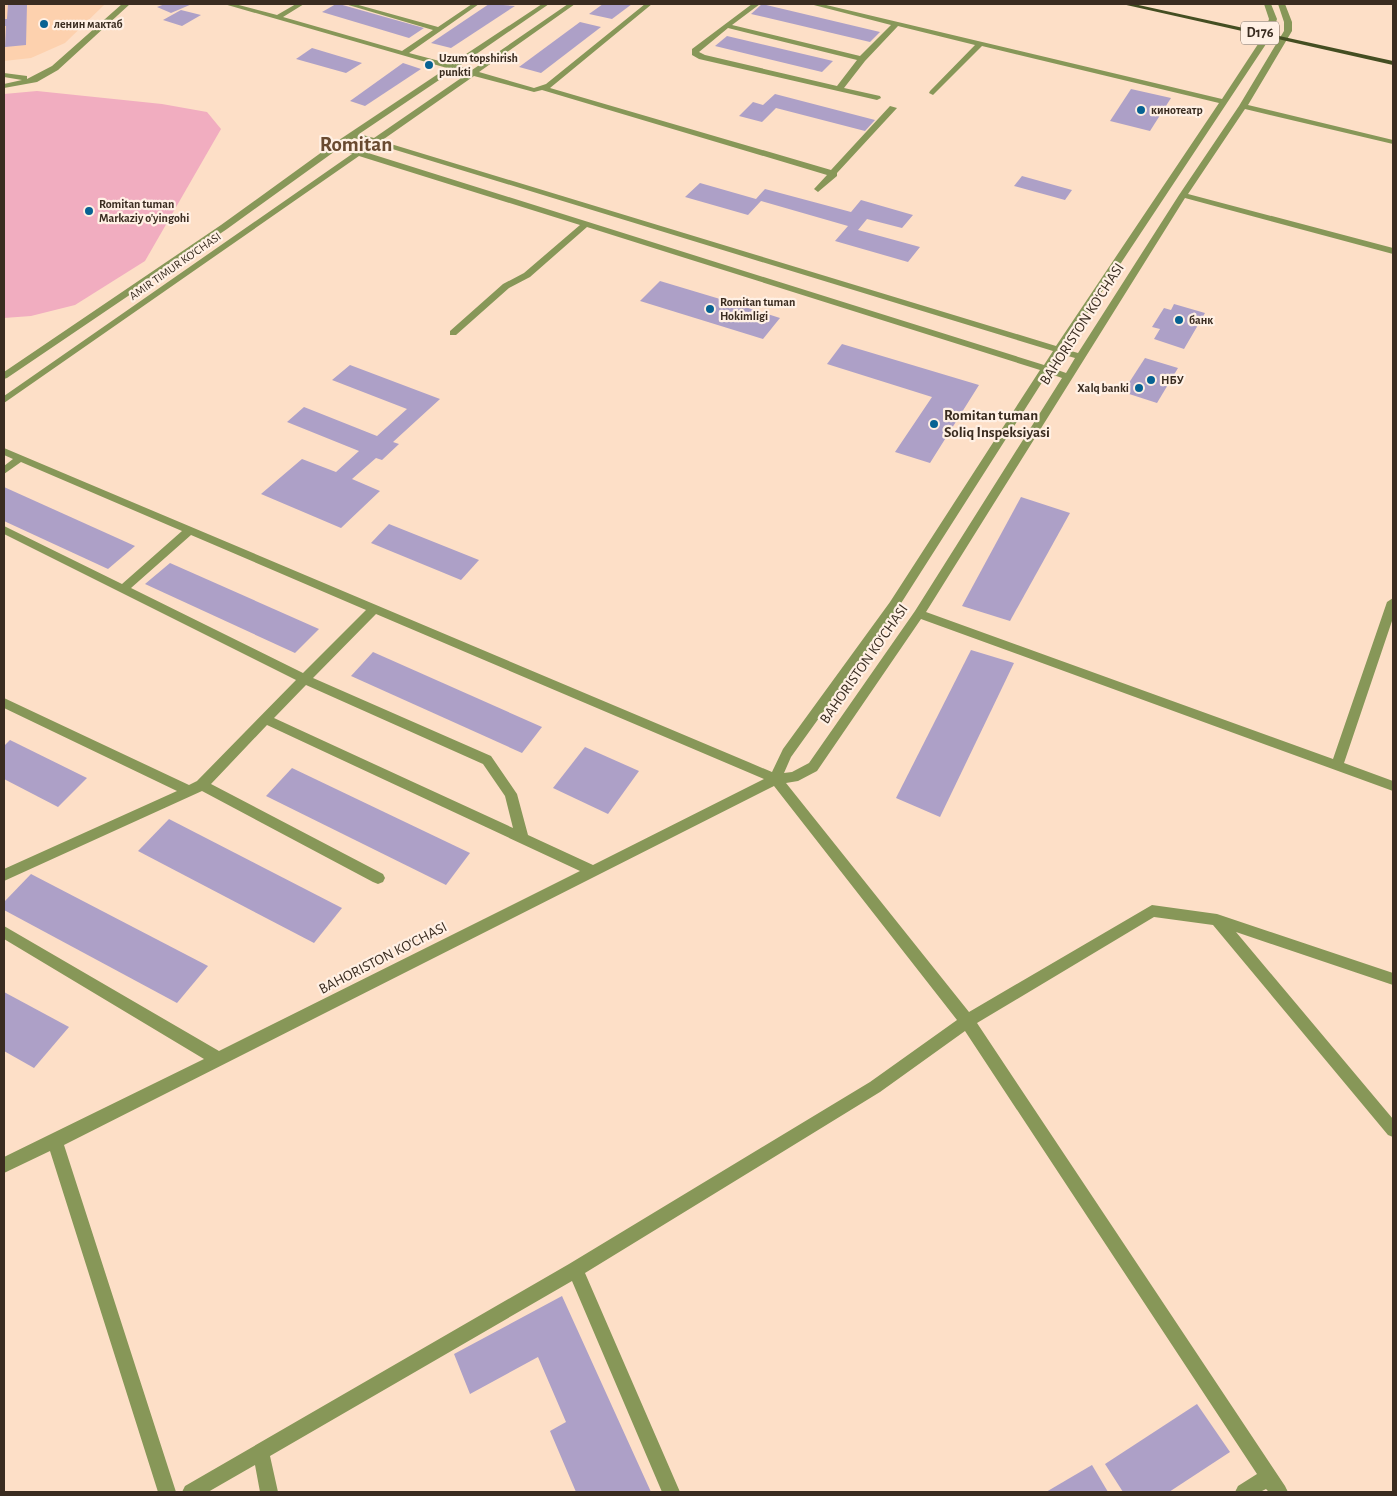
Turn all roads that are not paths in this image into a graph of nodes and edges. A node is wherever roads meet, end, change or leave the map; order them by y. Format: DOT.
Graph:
graph roads {
  1 [pos="126,4"];
  2 [pos="228,4"];
  3 [pos="301,4"];
  4 [pos="348,4"];
  5 [pos="476,4"];
  6 [pos="546,4"];
  7 [pos="572,4"];
  8 [pos="649,4"];
  9 [pos="756,4"];
  10 [pos="814,4"];
  11 [pos="1126,4"];
  12 [pos="1164,4"];
  13 [pos="1268,4"];
  14 [pos="1281,4"];
  15 [pos="279,17"];
  16 [pos="896,24"];
  17 [pos="727,26"];
  18 [pos="439,29"];
  19 [pos="1270,31"];
  20 [pos="1286,35"];
  21 [pos="980,44"];
  22 [pos="404,53"];
  23 [pos="1393,56"];
  24 [pos="862,59"];
  25 [pos="1393,63"];
  26 [pos="453,68"];
  27 [pos="472,74"];
  28 [pos="4,75"];
  29 [pos="34,80"];
  30 [pos="4,86"];
  31 [pos="545,89"];
  32 [pos="839,89"];
  33 [pos="933,93"];
  34 [pos="877,98"];
  35 [pos="1224,102"];
  36 [pos="1243,106"];
  37 [pos="893,108"];
  38 [pos="354,134"];
  39 [pos="376,141"];
  40 [pos="1393,142"];
  41 [pos="336,146"];
  42 [pos="360,153"];
  43 [pos="834,174"];
  44 [pos="818,190"];
  45 [pos="1183,194"];
  46 [pos="586,224"];
  47 [pos="1393,251"];
  48 [pos="453,333"];
  49 [pos="1059,349"];
  50 [pos="1081,356"];
  51 [pos="1046,369"];
  52 [pos="4,376"];
  53 [pos="1068,377"];
  54 [pos="4,400"];
  55 [pos="4,451"];
  56 [pos="20,458"];
  57 [pos="4,471"];
  58 [pos="4,530"];
  59 [pos="190,530"];
  60 [pos="124,588"];
  61 [pos="1393,602"];
  62 [pos="375,608"];
  63 [pos="918,614"];
  64 [pos="306,680"];
  65 [pos="4,703"];
  66 [pos="265,720"];
  67 [pos="1337,765"];
  68 [pos="776,779"];
  69 [pos="202,785"];
  70 [pos="1393,786"];
  71 [pos="189,791"];
  72 [pos="522,838"];
  73 [pos="593,871"];
  74 [pos="4,875"];
  75 [pos="378,878"];
  76 [pos="1217,920"];
  77 [pos="4,932"];
  78 [pos="1393,979"];
  79 [pos="967,1021"];
  80 [pos="218,1060"];
  81 [pos="1393,1130"];
  82 [pos="55,1141"];
  83 [pos="4,1165"];
  84 [pos="576,1270"];
  85 [pos="261,1453"];
  86 [pos="1269,1476"];
  87 [pos="168,1492"];
  88 [pos="191,1492"];
  89 [pos="269,1492"];
  90 [pos="671,1492"];
  91 [pos="1244,1492"];
  92 [pos="1280,1492"];
  1 -- 29 [label="street"];
  2 -- 15 [label="street"];
  3 -- 15 [label="street"];
  4 -- 18 [label="street"];
  5 -- 18 [label="street"];
  6 -- 26 [label="street, AMIR TIMUR KO‘CHASI"];
  7 -- 27 [label="street, AMIR TIMUR KO‘CHASI"];
  8 -- 31 [label="street"];
  9 -- 17 [label="street"];
  10 -- 16 [label="street"];
  11 -- 19 [label="main road, D176"];
  12 -- 19 [label="main road, D176"];
  13 -- 19 [label="street"];
  14 -- 20 [label="street"];
  15 -- 22 [label="street"];
  16 -- 21 [label="street"];
  16 -- 24 [label="street"];
  17 -- 24 [label="street"];
  17 -- 32 [label="street"];
  18 -- 22 [label="street"];
  19 -- 20 [label="main road, D176"];
  19 -- 35 [label="street, BAHORISTON KO‘CHASI"];
  20 -- 23 [label="main road, D176"];
  20 -- 25 [label="main road, D176"];
  20 -- 36 [label="street, BAHORISTON KO‘CHASI"];
  21 -- 33 [label="street"];
  21 -- 35 [label="street"];
  22 -- 26 [label="street"];
  24 -- 32 [label="street"];
  26 -- 27 [label="street"];
  26 -- 38 [label="street, AMIR TIMUR KO‘CHASI"];
  27 -- 31 [label="street"];
  27 -- 39 [label="street, AMIR TIMUR KO‘CHASI"];
  28 -- 29 [label="street"];
  29 -- 30 [label="street"];
  31 -- 43 [label="street"];
  32 -- 34 [label="street"];
  35 -- 49 [label="street, BAHORISTON KO‘CHASI"];
  36 -- 40 [label="street"];
  36 -- 45 [label="street, BAHORISTON KO‘CHASI"];
  37 -- 43 [label="street"];
  38 -- 39 [label="street"];
  38 -- 41 [label="street, AMIR TIMUR KO‘CHASI"];
  39 -- 42 [label="street, AMIR TIMUR KO‘CHASI"];
  39 -- 49 [label="street"];
  41 -- 42 [label="street"];
  41 -- 52 [label="street, AMIR TIMUR KO‘CHASI"];
  42 -- 46 [label="street"];
  42 -- 54 [label="street, AMIR TIMUR KO‘CHASI"];
  43 -- 44 [label="street"];
  45 -- 47 [label="street"];
  45 -- 50 [label="street, BAHORISTON KO‘CHASI"];
  46 -- 48 [label="street"];
  46 -- 51 [label="street"];
  49 -- 50 [label="street"];
  49 -- 51 [label="street, BAHORISTON KO‘CHASI"];
  50 -- 53 [label="street, BAHORISTON KO‘CHASI"];
  51 -- 53 [label="street"];
  51 -- 68 [label="street, BAHORISTON KO‘CHASI"];
  53 -- 63 [label="street, BAHORISTON KO‘CHASI"];
  55 -- 56 [label="street"];
  56 -- 57 [label="street"];
  56 -- 59 [label="street"];
  58 -- 60 [label="street"];
  59 -- 60 [label="street"];
  59 -- 62 [label="street"];
  60 -- 64 [label="street"];
  61 -- 67 [label="street"];
  62 -- 64 [label="street"];
  62 -- 68 [label="street"];
  63 -- 67 [label="street"];
  63 -- 68 [label="street, BAHORISTON KO‘CHASI"];
  64 -- 66 [label="street"];
  64 -- 72 [label="street"];
  65 -- 71 [label="street"];
  66 -- 69 [label="street"];
  66 -- 72 [label="street"];
  67 -- 70 [label="street"];
  68 -- 73 [label="street, BAHORISTON KO‘CHASI"];
  68 -- 79 [label="street"];
  69 -- 71 [label="street"];
  69 -- 75 [label="street"];
  71 -- 74 [label="street"];
  72 -- 73 [label="street"];
  73 -- 80 [label="street, BAHORISTON KO‘CHASI"];
  76 -- 78 [label="street"];
  76 -- 79 [label="street"];
  76 -- 81 [label="street"];
  77 -- 80 [label="street"];
  79 -- 84 [label="street"];
  79 -- 86 [label="street"];
  80 -- 82 [label="street, BAHORISTON KO‘CHASI"];
  82 -- 83 [label="street, BAHORISTON KO‘CHASI"];
  82 -- 87 [label="street"];
  84 -- 85 [label="street"];
  84 -- 90 [label="street"];
  85 -- 88 [label="street"];
  85 -- 89 [label="street"];
  86 -- 91 [label="street"];
  86 -- 92 [label="street"];
}
